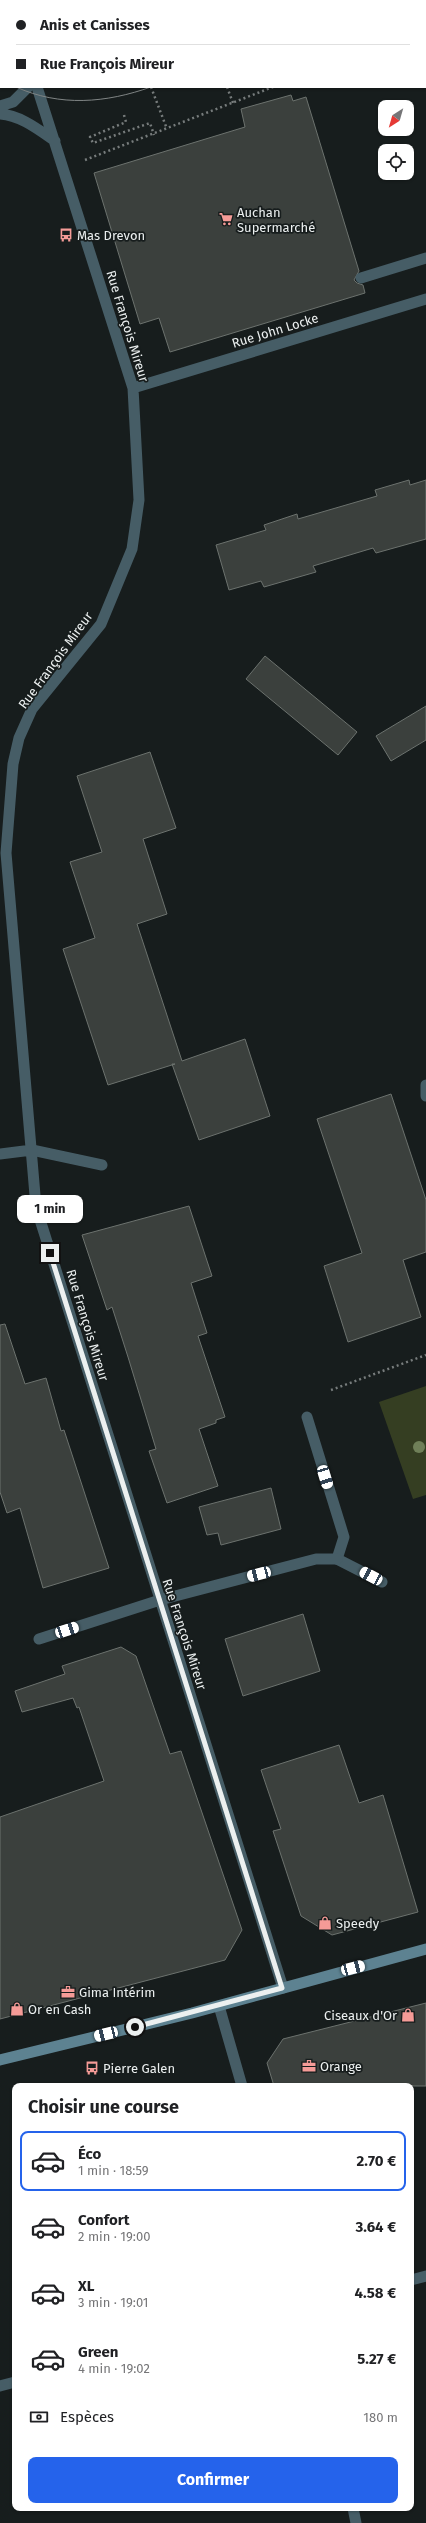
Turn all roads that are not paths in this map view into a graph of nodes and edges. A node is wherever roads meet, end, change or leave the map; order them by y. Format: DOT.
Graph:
graph roads {
  1 [pos="27,88"];
  2 [pos="36,88"];
  3 [pos="0,106"];
  4 [pos="0,114"];
  5 [pos="55,140"];
  6 [pos="426,258"];
  7 [pos="361,278"];
  8 [pos="426,299"];
  9 [pos="133,388"];
  10 [pos="426,1085"];
  11 [pos="426,1096"];
  12 [pos="32,1150"];
  13 [pos="0,1154"];
  14 [pos="102,1165"];
  15 [pos="307,1417"];
  16 [pos="337,1559"];
  17 [pos="382,1582"];
  18 [pos="160,1600"];
  19 [pos="39,1639"];
  20 [pos="426,1948"];
  21 [pos="282,1988"];
  22 [pos="219,2006"];
  23 [pos="0,2060"];
  24 [pos="241,2083"];
  25 [pos="426,2276"];
  26 [pos="414,2279"];
  27 [pos="12,2383"];
  28 [pos="0,2386"];
  29 [pos="354,2511"];
  30 [pos="356,2523"];
  1 -- 3 [label="street"];
  2 -- 5 [label="street, Rue François Mireur"];
  4 -- 5 [label="street"];
  5 -- 9 [label="street, Rue François Mireur"];
  6 -- 7 [label="street"];
  8 -- 9 [label="street, Rue John Locke"];
  9 -- 12 [label="street, Rue François Mireur"];
  10 -- 11 [label="street"];
  12 -- 13 [label="street"];
  12 -- 14 [label="street"];
  12 -- 18 [label="street, Rue François Mireur"];
  15 -- 16 [label="street"];
  16 -- 17 [label="street"];
  16 -- 18 [label="street"];
  18 -- 19 [label="street"];
  18 -- 21 [label="street, Rue François Mireur"];
  20 -- 21 [label="main road"];
  21 -- 22 [label="main road"];
  22 -- 23 [label="main road"];
  22 -- 24 [label="street"];
  25 -- 26 [label="street"];
  27 -- 28 [label="street"];
  29 -- 30 [label="street"];
}
